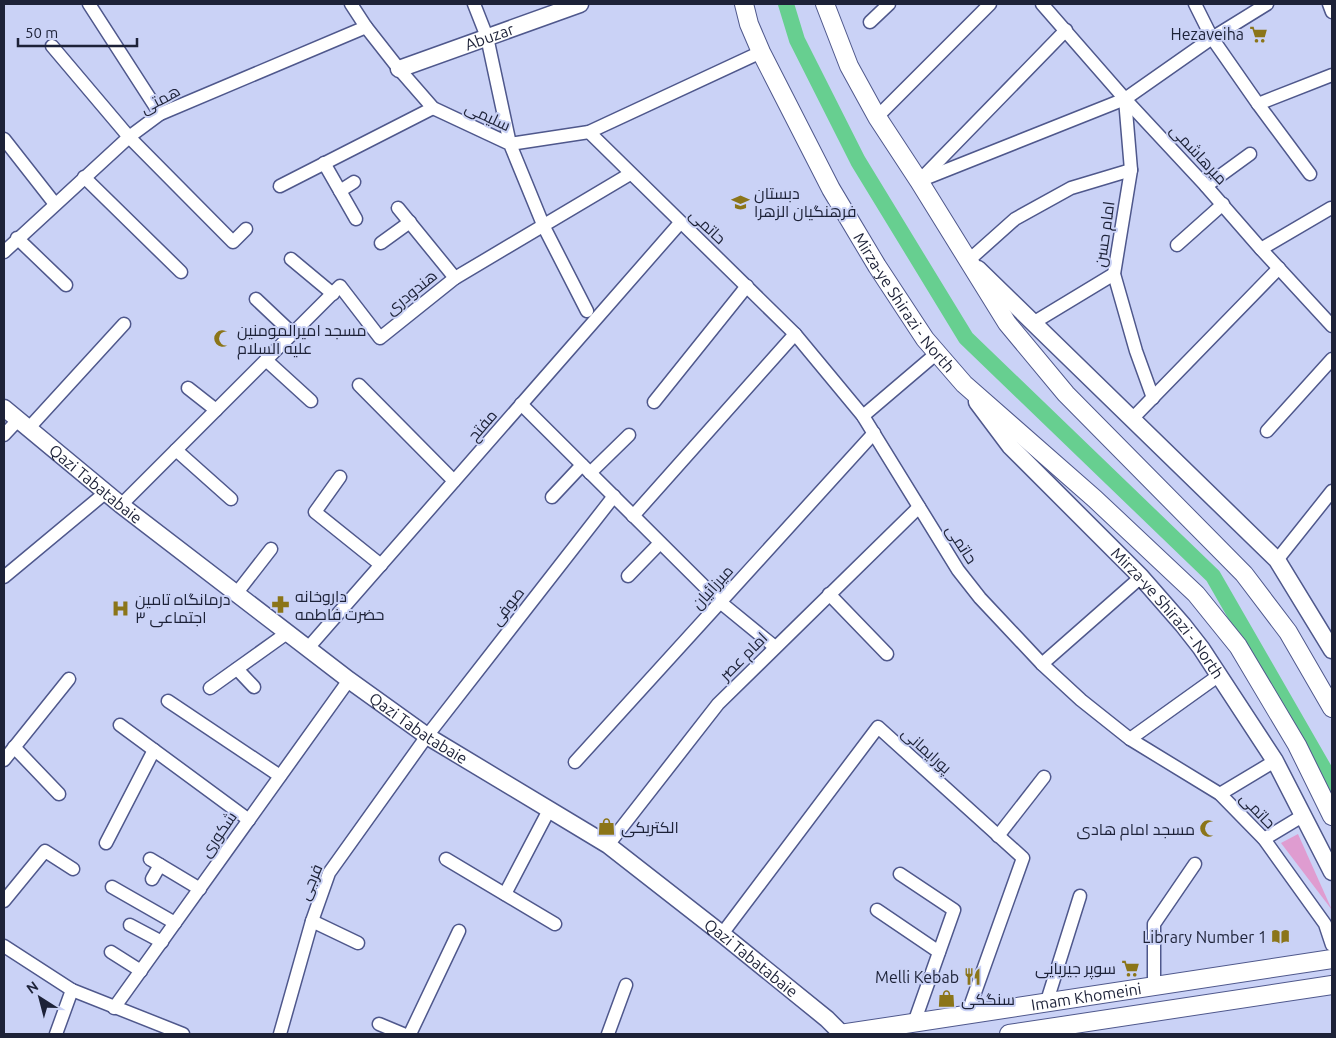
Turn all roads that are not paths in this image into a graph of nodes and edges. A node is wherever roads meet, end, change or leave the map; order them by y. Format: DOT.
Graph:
graph roads {
  1 [pos="89,4"];
  2 [pos="351,4"];
  3 [pos="474,4"];
  4 [pos="580,4"];
  5 [pos="744,4"];
  6 [pos="825,4"];
  7 [pos="888,4"];
  8 [pos="990,4"];
  9 [pos="1042,4"];
  10 [pos="1194,4"];
  11 [pos="1267,4"];
  12 [pos="1329,4"];
  13 [pos="1332,12"];
  14 [pos="870,22"];
  15 [pos="366,27"];
  16 [pos="1066,30"];
  17 [pos="487,37"];
  18 [pos="1212,38"];
  19 [pos="52,46"];
  20 [pos="761,52"];
  21 [pos="399,69"];
  22 [pos="1332,75"];
  23 [pos="1125,99"];
  24 [pos="1258,104"];
  25 [pos="433,108"];
  26 [pos="160,114"];
  27 [pos="877,117"];
  28 [pos="589,132"];
  29 [pos="129,136"];
  30 [pos="4,139"];
  31 [pos="510,144"];
  32 [pos="1250,154"];
  33 [pos="324,163"];
  34 [pos="1131,170"];
  35 [pos="630,174"];
  36 [pos="1310,174"];
  37 [pos="84,177"];
  38 [pos="919,181"];
  39 [pos="354,182"];
  40 [pos="280,186"];
  41 [pos="1206,186"];
  42 [pos="340,191"];
  43 [pos="55,204"];
  44 [pos="1223,204"];
  45 [pos="398,208"];
  46 [pos="1331,208"];
  47 [pos="356,219"];
  48 [pos="410,222"];
  49 [pos="680,222"];
  50 [pos="544,227"];
  51 [pos="246,229"];
  52 [pos="17,238"];
  53 [pos="381,243"];
  54 [pos="1177,245"];
  55 [pos="1261,248"];
  56 [pos="4,252"];
  57 [pos="291,259"];
  58 [pos="968,260"];
  59 [pos="1279,268"];
  60 [pos="181,272"];
  61 [pos="1114,274"];
  62 [pos="455,278"];
  63 [pos="66,285"];
  64 [pos="747,286"];
  65 [pos="332,294"];
  66 [pos="256,299"];
  67 [pos="587,311"];
  68 [pos="1033,322"];
  69 [pos="124,324"];
  70 [pos="1332,326"];
  71 [pos="292,333"];
  72 [pos="795,334"];
  73 [pos="937,353"];
  74 [pos="1332,358"];
  75 [pos="266,360"];
  76 [pos="964,384"];
  77 [pos="359,385"];
  78 [pos="188,388"];
  79 [pos="1153,398"];
  80 [pos="311,401"];
  81 [pos="654,402"];
  82 [pos="521,404"];
  83 [pos="4,408"];
  84 [pos="216,410"];
  85 [pos="863,416"];
  86 [pos="1132,420"];
  87 [pos="23,424"];
  88 [pos="1267,431"];
  89 [pos="874,432"];
  90 [pos="4,434"];
  91 [pos="629,435"];
  92 [pos="176,450"];
  93 [pos="586,469"];
  94 [pos="340,477"];
  95 [pos="454,481"];
  96 [pos="1332,491"];
  97 [pos="106,493"];
  98 [pos="614,496"];
  99 [pos="552,497"];
  100 [pos="231,499"];
  101 [pos="121,505"];
  102 [pos="919,507"];
  103 [pos="633,516"];
  104 [pos="660,542"];
  105 [pos="271,549"];
  106 [pos="1277,560"];
  107 [pos="381,565"];
  108 [pos="628,576"];
  109 [pos="4,577"];
  110 [pos="1140,577"];
  111 [pos="236,594"];
  112 [pos="829,594"];
  113 [pos="720,602"];
  114 [pos="287,633"];
  115 [pos="775,647"];
  116 [pos="308,648"];
  117 [pos="1332,650"];
  118 [pos="887,654"];
  119 [pos="1042,664"];
  120 [pos="237,669"];
  121 [pos="1218,676"];
  122 [pos="69,679"];
  123 [pos="349,680"];
  124 [pos="254,687"];
  125 [pos="210,688"];
  126 [pos="168,701"];
  127 [pos="1332,708"];
  128 [pos="120,725"];
  129 [pos="427,736"];
  130 [pos="1130,739"];
  131 [pos="14,747"];
  132 [pos="154,750"];
  133 [pos="4,760"];
  134 [pos="1275,761"];
  135 [pos="575,762"];
  136 [pos="280,776"];
  137 [pos="1044,777"];
  138 [pos="59,794"];
  139 [pos="1220,794"];
  140 [pos="549,810"];
  141 [pos="1304,815"];
  142 [pos="1332,816"];
  143 [pos="249,820"];
  144 [pos="998,836"];
  145 [pos="1264,839"];
  146 [pos="106,843"];
  147 [pos="608,845"];
  148 [pos="446,859"];
  149 [pos="1195,864"];
  150 [pos="73,869"];
  151 [pos="1332,872"];
  152 [pos="900,874"];
  153 [pos="152,879"];
  154 [pos="112,887"];
  155 [pos="200,889"];
  156 [pos="505,894"];
  157 [pos="1080,896"];
  158 [pos="4,901"];
  159 [pos="877,910"];
  160 [pos="312,921"];
  161 [pos="175,923"];
  162 [pos="555,924"];
  163 [pos="130,925"];
  164 [pos="459,931"];
  165 [pos="722,934"];
  166 [pos="162,942"];
  167 [pos="358,943"];
  168 [pos="1332,945"];
  169 [pos="4,946"];
  170 [pos="111,952"];
  171 [pos="939,952"];
  172 [pos="1332,959"];
  173 [pos="141,971"];
  174 [pos="626,985"];
  175 [pos="1332,985"];
  176 [pos="1154,986"];
  177 [pos="72,990"];
  178 [pos="1047,1002"];
  179 [pos="114,1008"];
  180 [pos="967,1015"];
  181 [pos="914,1023"];
  182 [pos="379,1024"];
  183 [pos="56,1034"];
  184 [pos="183,1034"];
  185 [pos="280,1034"];
  186 [pos="403,1034"];
  187 [pos="410,1034"];
  188 [pos="608,1034"];
  189 [pos="841,1034"];
  190 [pos="1009,1034"];
  1 -- 26 [label="street"];
  2 -- 15 [label="street, سلیمی"];
  3 -- 17 [label="street"];
  4 -- 17 [label="street, Abuzar"];
  5 -- 20 [label="main road, Mirza-ye Shirazi - North"];
  6 -- 27 [label="main road"];
  7 -- 14 [label="street"];
  8 -- 27 [label="street"];
  9 -- 16 [label="street, میرهاشمی"];
  10 -- 18 [label="street"];
  11 -- 18 [label="street"];
  12 -- 13 [label="street"];
  15 -- 21 [label="street, سلیمی"];
  15 -- 26 [label="street, همتی"];
  16 -- 23 [label="street, میرهاشمی"];
  16 -- 38 [label="street"];
  17 -- 21 [label="street, Abuzar"];
  17 -- 31 [label="street"];
  18 -- 23 [label="street"];
  18 -- 24 [label="street"];
  19 -- 29 [label="street"];
  20 -- 28 [label="street"];
  20 -- 73 [label="main road, Mirza-ye Shirazi - North"];
  21 -- 25 [label="street, سلیمی"];
  22 -- 24 [label="street"];
  23 -- 34 [label="street, امام حسن"];
  23 -- 38 [label="street"];
  23 -- 41 [label="street, میرهاشمی"];
  24 -- 36 [label="street"];
  25 -- 31 [label="street, سلیمی"];
  25 -- 33 [label="street"];
  26 -- 29 [label="street, همتی"];
  27 -- 38 [label="main road"];
  28 -- 31 [label="street"];
  28 -- 35 [label="street, حاتمی"];
  29 -- 37 [label="street, همتی"];
  29 -- 51 [label="street"];
  30 -- 43 [label="street"];
  31 -- 50 [label="street, سلیمی"];
  32 -- 41 [label="street"];
  33 -- 40 [label="street"];
  33 -- 42 [label="street"];
  34 -- 58 [label="street"];
  34 -- 61 [label="street, امام حسن"];
  35 -- 49 [label="street, حاتمی"];
  35 -- 50 [label="street, هندودری"];
  37 -- 43 [label="street, همتی"];
  37 -- 60 [label="street"];
  38 -- 58 [label="main road"];
  39 -- 42 [label="street"];
  41 -- 44 [label="street, میرهاشمی"];
  42 -- 47 [label="street"];
  43 -- 52 [label="street, همتی"];
  44 -- 54 [label="street"];
  44 -- 55 [label="street, میرهاشمی"];
  45 -- 48 [label="street"];
  46 -- 55 [label="street"];
  48 -- 53 [label="street"];
  48 -- 62 [label="street"];
  49 -- 64 [label="street, حاتمی"];
  49 -- 82 [label="street, مفتح"];
  50 -- 62 [label="street, هندودری"];
  50 -- 67 [label="street, سلیمی"];
  52 -- 56 [label="street, همتی"];
  52 -- 63 [label="street"];
  55 -- 59 [label="street, میرهاشمی"];
  57 -- 65 [label="street"];
  58 -- 68 [label="street"];
  58 -- 127 [label="main road"];
  59 -- 70 [label="street, میرهاشمی"];
  59 -- 79 [label="street"];
  61 -- 68 [label="street"];
  61 -- 79 [label="street, امام حسن"];
  62 -- 65 [label="street, هندودری"];
  64 -- 72 [label="street, حاتمی"];
  64 -- 81 [label="street"];
  65 -- 71 [label="street"];
  66 -- 71 [label="street"];
  68 -- 86 [label="street"];
  69 -- 87 [label="street"];
  71 -- 75 [label="street"];
  72 -- 85 [label="street, حاتمی"];
  72 -- 103 [label="street"];
  73 -- 76 [label="main road, Mirza-ye Shirazi - North"];
  73 -- 85 [label="street"];
  74 -- 88 [label="street"];
  75 -- 80 [label="street"];
  75 -- 84 [label="street"];
  76 -- 110 [label="street, Mirza-ye Shirazi - North"];
  76 -- 142 [label="main road, Mirza-ye Shirazi - North"];
  77 -- 95 [label="street"];
  78 -- 84 [label="street"];
  79 -- 86 [label="street"];
  82 -- 93 [label="street"];
  82 -- 95 [label="street, مفتح"];
  83 -- 87 [label="street, Qazi Tabatabaie"];
  84 -- 92 [label="street"];
  85 -- 89 [label="street, حاتمی"];
  86 -- 106 [label="street"];
  87 -- 90 [label="street"];
  87 -- 97 [label="street, Qazi Tabatabaie"];
  89 -- 102 [label="street, حاتمی"];
  89 -- 113 [label="street, میرزائیان"];
  91 -- 93 [label="street"];
  92 -- 100 [label="street"];
  92 -- 101 [label="street"];
  93 -- 98 [label="street"];
  93 -- 99 [label="street"];
  94 -- 107 [label="street"];
  95 -- 107 [label="street, مفتح"];
  96 -- 106 [label="street"];
  97 -- 101 [label="street, Qazi Tabatabaie"];
  97 -- 109 [label="street"];
  98 -- 103 [label="street"];
  98 -- 129 [label="street, صوفی"];
  101 -- 111 [label="street, Qazi Tabatabaie"];
  102 -- 112 [label="street, امام عصر"];
  102 -- 119 [label="street, حاتمی"];
  103 -- 104 [label="street"];
  104 -- 108 [label="street"];
  104 -- 113 [label="street"];
  105 -- 111 [label="street"];
  106 -- 117 [label="street"];
  107 -- 116 [label="street, مفتح"];
  110 -- 119 [label="street"];
  110 -- 121 [label="street, Mirza-ye Shirazi - North"];
  111 -- 114 [label="street, Qazi Tabatabaie"];
  112 -- 115 [label="street, امام عصر"];
  112 -- 118 [label="street"];
  113 -- 115 [label="street"];
  113 -- 135 [label="street, میرزائیان"];
  114 -- 116 [label="street, Qazi Tabatabaie"];
  114 -- 120 [label="street"];
  115 -- 147 [label="street, امام عصر"];
  116 -- 123 [label="street, Qazi Tabatabaie"];
  119 -- 130 [label="street, حاتمی"];
  120 -- 124 [label="street"];
  120 -- 125 [label="street"];
  121 -- 130 [label="street"];
  121 -- 134 [label="street, Mirza-ye Shirazi - North"];
  122 -- 131 [label="street"];
  123 -- 129 [label="street, Qazi Tabatabaie"];
  123 -- 136 [label="street, شکوری"];
  126 -- 136 [label="street"];
  128 -- 132 [label="street"];
  129 -- 140 [label="street, Qazi Tabatabaie"];
  129 -- 160 [label="street, فرجی"];
  130 -- 139 [label="street, حاتمی"];
  131 -- 133 [label="street"];
  131 -- 138 [label="street"];
  132 -- 143 [label="street"];
  132 -- 146 [label="street"];
  134 -- 139 [label="street"];
  134 -- 141 [label="street, Mirza-ye Shirazi - North"];
  136 -- 143 [label="street, شکوری"];
  137 -- 144 [label="street"];
  139 -- 145 [label="street, حاتمی"];
  140 -- 147 [label="street, Qazi Tabatabaie"];
  140 -- 156 [label="street"];
  141 -- 145 [label="street"];
  141 -- 151 [label="street, Mirza-ye Shirazi - North"];
  143 -- 155 [label="street, شکوری"];
  144 -- 165 [label="street, پورایمانی"];
  144 -- 180 [label="street, پورایمانی"];
  145 -- 168 [label="street, حاتمی"];
  147 -- 165 [label="street, Qazi Tabatabaie"];
  148 -- 156 [label="street"];
  149 -- 176 [label="street"];
  150 -- 158 [label="street"];
  152 -- 171 [label="street"];
  153 -- 155 [label="street"];
  154 -- 161 [label="street"];
  155 -- 161 [label="street, شکوری"];
  156 -- 162 [label="street"];
  157 -- 178 [label="street"];
  159 -- 171 [label="street"];
  160 -- 167 [label="street"];
  160 -- 185 [label="street, فرجی"];
  161 -- 166 [label="street, شکوری"];
  163 -- 166 [label="street"];
  164 -- 187 [label="street"];
  165 -- 189 [label="street, Qazi Tabatabaie"];
  166 -- 173 [label="street, شکوری"];
  169 -- 177 [label="street"];
  170 -- 173 [label="street"];
  171 -- 181 [label="street"];
  172 -- 176 [label="main road, Imam Khomeini"];
  173 -- 179 [label="street, شکوری"];
  174 -- 188 [label="street"];
  175 -- 190 [label="main road, Imam Khomeini"];
  176 -- 178 [label="main road, Imam Khomeini"];
  177 -- 179 [label="street"];
  177 -- 183 [label="street"];
  178 -- 180 [label="main road, Imam Khomeini"];
  179 -- 184 [label="street"];
  180 -- 181 [label="main road, Imam Khomeini"];
  181 -- 189 [label="main road, Imam Khomeini"];
  182 -- 186 [label="street"];
}
